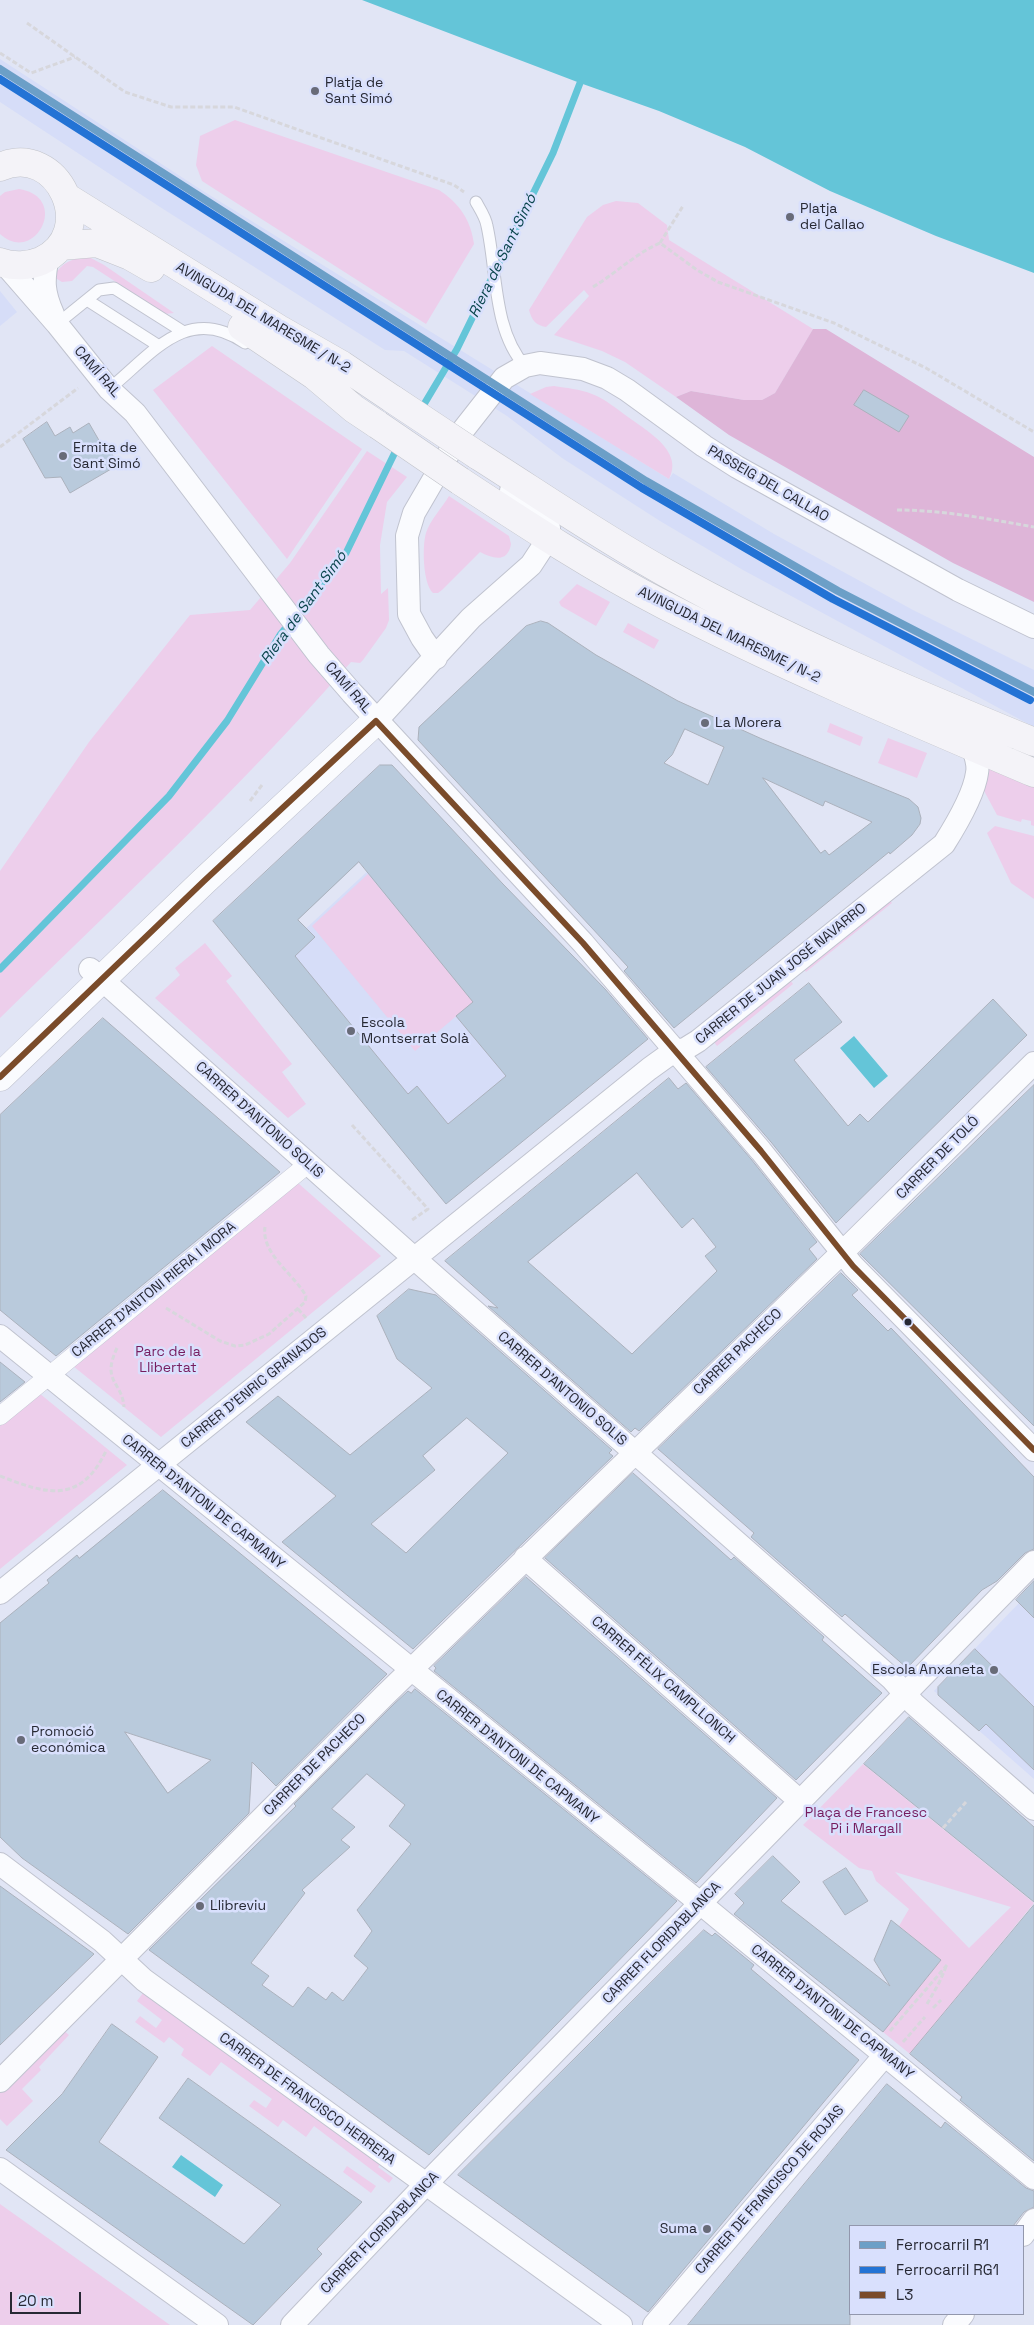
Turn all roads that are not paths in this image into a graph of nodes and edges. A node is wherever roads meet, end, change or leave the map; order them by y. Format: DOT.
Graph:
graph roads {
  1 [pos="0,146"];
  2 [pos="10,165"];
  3 [pos="68,198"];
  4 [pos="476,202"];
  5 [pos="54,252"];
  6 [pos="2,262"];
  7 [pos="87,300"];
  8 [pos="57,324"];
  9 [pos="182,331"];
  10 [pos="158,346"];
  11 [pos="525,366"];
  12 [pos="294,376"];
  13 [pos="309,386"];
  14 [pos="109,389"];
  15 [pos="354,408"];
  16 [pos="387,412"];
  17 [pos="469,467"];
  18 [pos="548,539"];
  19 [pos="740,612"];
  20 [pos="1034,627"];
  21 [pos="436,658"];
  22 [pos="376,721"];
  23 [pos="1034,742"];
  24 [pos="972,746"];
  25 [pos="1034,773"];
  26 [pos="96,975"];
  27 [pos="674,1051"];
  28 [pos="1034,1063"];
  29 [pos="0,1076"];
  30 [pos="308,1164"];
  31 [pos="415,1259"];
  32 [pos="847,1259"];
  33 [pos="0,1336"];
  34 [pos="49,1376"];
  35 [pos="0,1416"];
  36 [pos="1034,1450"];
  37 [pos="634,1453"];
  38 [pos="158,1464"];
  39 [pos="525,1558"];
  40 [pos="1034,1562"];
  41 [pos="0,1593"];
  42 [pos="411,1670"];
  43 [pos="905,1694"];
  44 [pos="800,1801"];
  45 [pos="1034,1809"];
  46 [pos="0,1864"];
  47 [pos="700,1904"];
  48 [pos="121,1959"];
  49 [pos="890,2045"];
  50 [pos="0,2081"];
  51 [pos="0,2170"];
  52 [pos="1034,2178"];
  53 [pos="425,2185"];
  54 [pos="1034,2220"];
  55 [pos="1024,2234"];
  56 [pos="962,2315"];
  57 [pos="217,2325"];
  58 [pos="292,2325"];
  59 [pos="621,2325"];
  60 [pos="654,2325"];
  61 [pos="954,2325"];
  1 -- 2 [label="main road"];
  2 -- 3 [label="main road"];
  3 -- 5 [label="main road"];
  3 -- 16 [label="main road, AVINGUDA DEL MARESME / N-2"];
  4 -- 11 [label="lane"];
  5 -- 6 [label="main road, AVINGUDA DEL MARESME / N-2"];
  5 -- 8 [label="street, CAMÍ RAL"];
  5 -- 15 [label="main road, AVINGUDA DEL MARESME / N-2"];
  6 -- 8 [label="street, CAMÍ RAL"];
  7 -- 8 [label="lane"];
  7 -- 9 [label="lane"];
  7 -- 10 [label="lane"];
  8 -- 14 [label="street, CAMÍ RAL"];
  9 -- 10 [label="lane"];
  9 -- 12 [label="lane"];
  10 -- 14 [label="lane"];
  11 -- 20 [label="street, PASSEIG DEL CALLAO"];
  11 -- 21 [label="street, PASSEIG DEL CALLAO"];
  13 -- 15 [label="lane"];
  14 -- 22 [label="street, CAMÍ RAL"];
  15 -- 16 [label="main road, AVINGUDA DEL MARESME / N-2"];
  16 -- 17 [label="main road, AVINGUDA DEL MARESME / N-2, bridge"];
  17 -- 18 [label="main road, AVINGUDA DEL MARESME / N-2"];
  17 -- 19 [label="main road, AVINGUDA DEL MARESME / N-2"];
  18 -- 19 [label="main road"];
  18 -- 21 [label="street"];
  18 -- 24 [label="main road, AVINGUDA DEL MARESME / N-2"];
  19 -- 23 [label="main road, AVINGUDA DEL MARESME / N-2"];
  21 -- 22 [label="street"];
  22 -- 26 [label="street"];
  22 -- 27 [label="street, CAMÍ RAL"];
  24 -- 25 [label="main road, AVINGUDA DEL MARESME / N-2"];
  24 -- 27 [label="street, CARRER DE JUAN JOSÉ NAVARRO"];
  26 -- 29 [label="street"];
  26 -- 30 [label="street, CARRER D'ANTONIO SOLIS"];
  27 -- 31 [label="street, CARRER DE JUAN JOSÉ NAVARRO"];
  27 -- 32 [label="street, CAMÍ RAL"];
  28 -- 32 [label="street, CARRER DE TOLÓ"];
  30 -- 31 [label="street, CARRER D'ANTONIO SOLIS"];
  30 -- 34 [label="street, CARRER D'ANTONI RIERA I MORA"];
  31 -- 37 [label="street, CARRER D'ANTONIO SOLIS"];
  31 -- 38 [label="street, CARRER D'ENRIC GRANADOS"];
  32 -- 36 [label="street, CAMÍ RAL"];
  32 -- 37 [label="street, CARRER PACHECO"];
  33 -- 34 [label="street, CARRER D'ANTONI DE CAPMANY"];
  34 -- 35 [label="street, CARRER D'ANTONI RIERA I MORA"];
  34 -- 38 [label="street, CARRER D'ANTONI DE CAPMANY"];
  37 -- 39 [label="street, CARRER DE PACHECO"];
  37 -- 43 [label="street, CARRER D'ANTONIO SOLIS"];
  38 -- 41 [label="street, CARRER D'ENRIC GRANADOS"];
  38 -- 42 [label="street, CARRER D'ANTONI DE CAPMANY"];
  39 -- 42 [label="street, CARRER DE PACHECO"];
  39 -- 44 [label="street, CARRER FÈLIX CAMPLLONCH"];
  40 -- 43 [label="street, CARRER FLORIDABLANCA"];
  42 -- 47 [label="street, CARRER D'ANTONI DE CAPMANY"];
  42 -- 48 [label="street, CARRER DE PACHECO"];
  43 -- 44 [label="street, CARRER FLORIDABLANCA"];
  43 -- 45 [label="street, CARRER D'ANTONIO SOLIS"];
  44 -- 47 [label="street, CARRER FLORIDABLANCA"];
  46 -- 48 [label="street, CARRER DE FRANCISCO HERRERA"];
  47 -- 49 [label="street, CARRER D'ANTONI DE CAPMANY"];
  47 -- 53 [label="street, CARRER FLORIDABLANCA"];
  48 -- 50 [label="street, CARRER DE PACHECO"];
  48 -- 53 [label="street, CARRER DE FRANCISCO HERRERA"];
  49 -- 52 [label="street, CARRER D'ANTONI DE CAPMANY"];
  49 -- 60 [label="street, CARRER DE FRANCISCO DE ROJAS"];
  51 -- 57 [label="street"];
  53 -- 58 [label="street, CARRER FLORIDABLANCA"];
  53 -- 59 [label="street, CARRER DE FRANCISCO HERRERA"];
  54 -- 55 [label="street"];
  56 -- 61 [label="street"];
}
